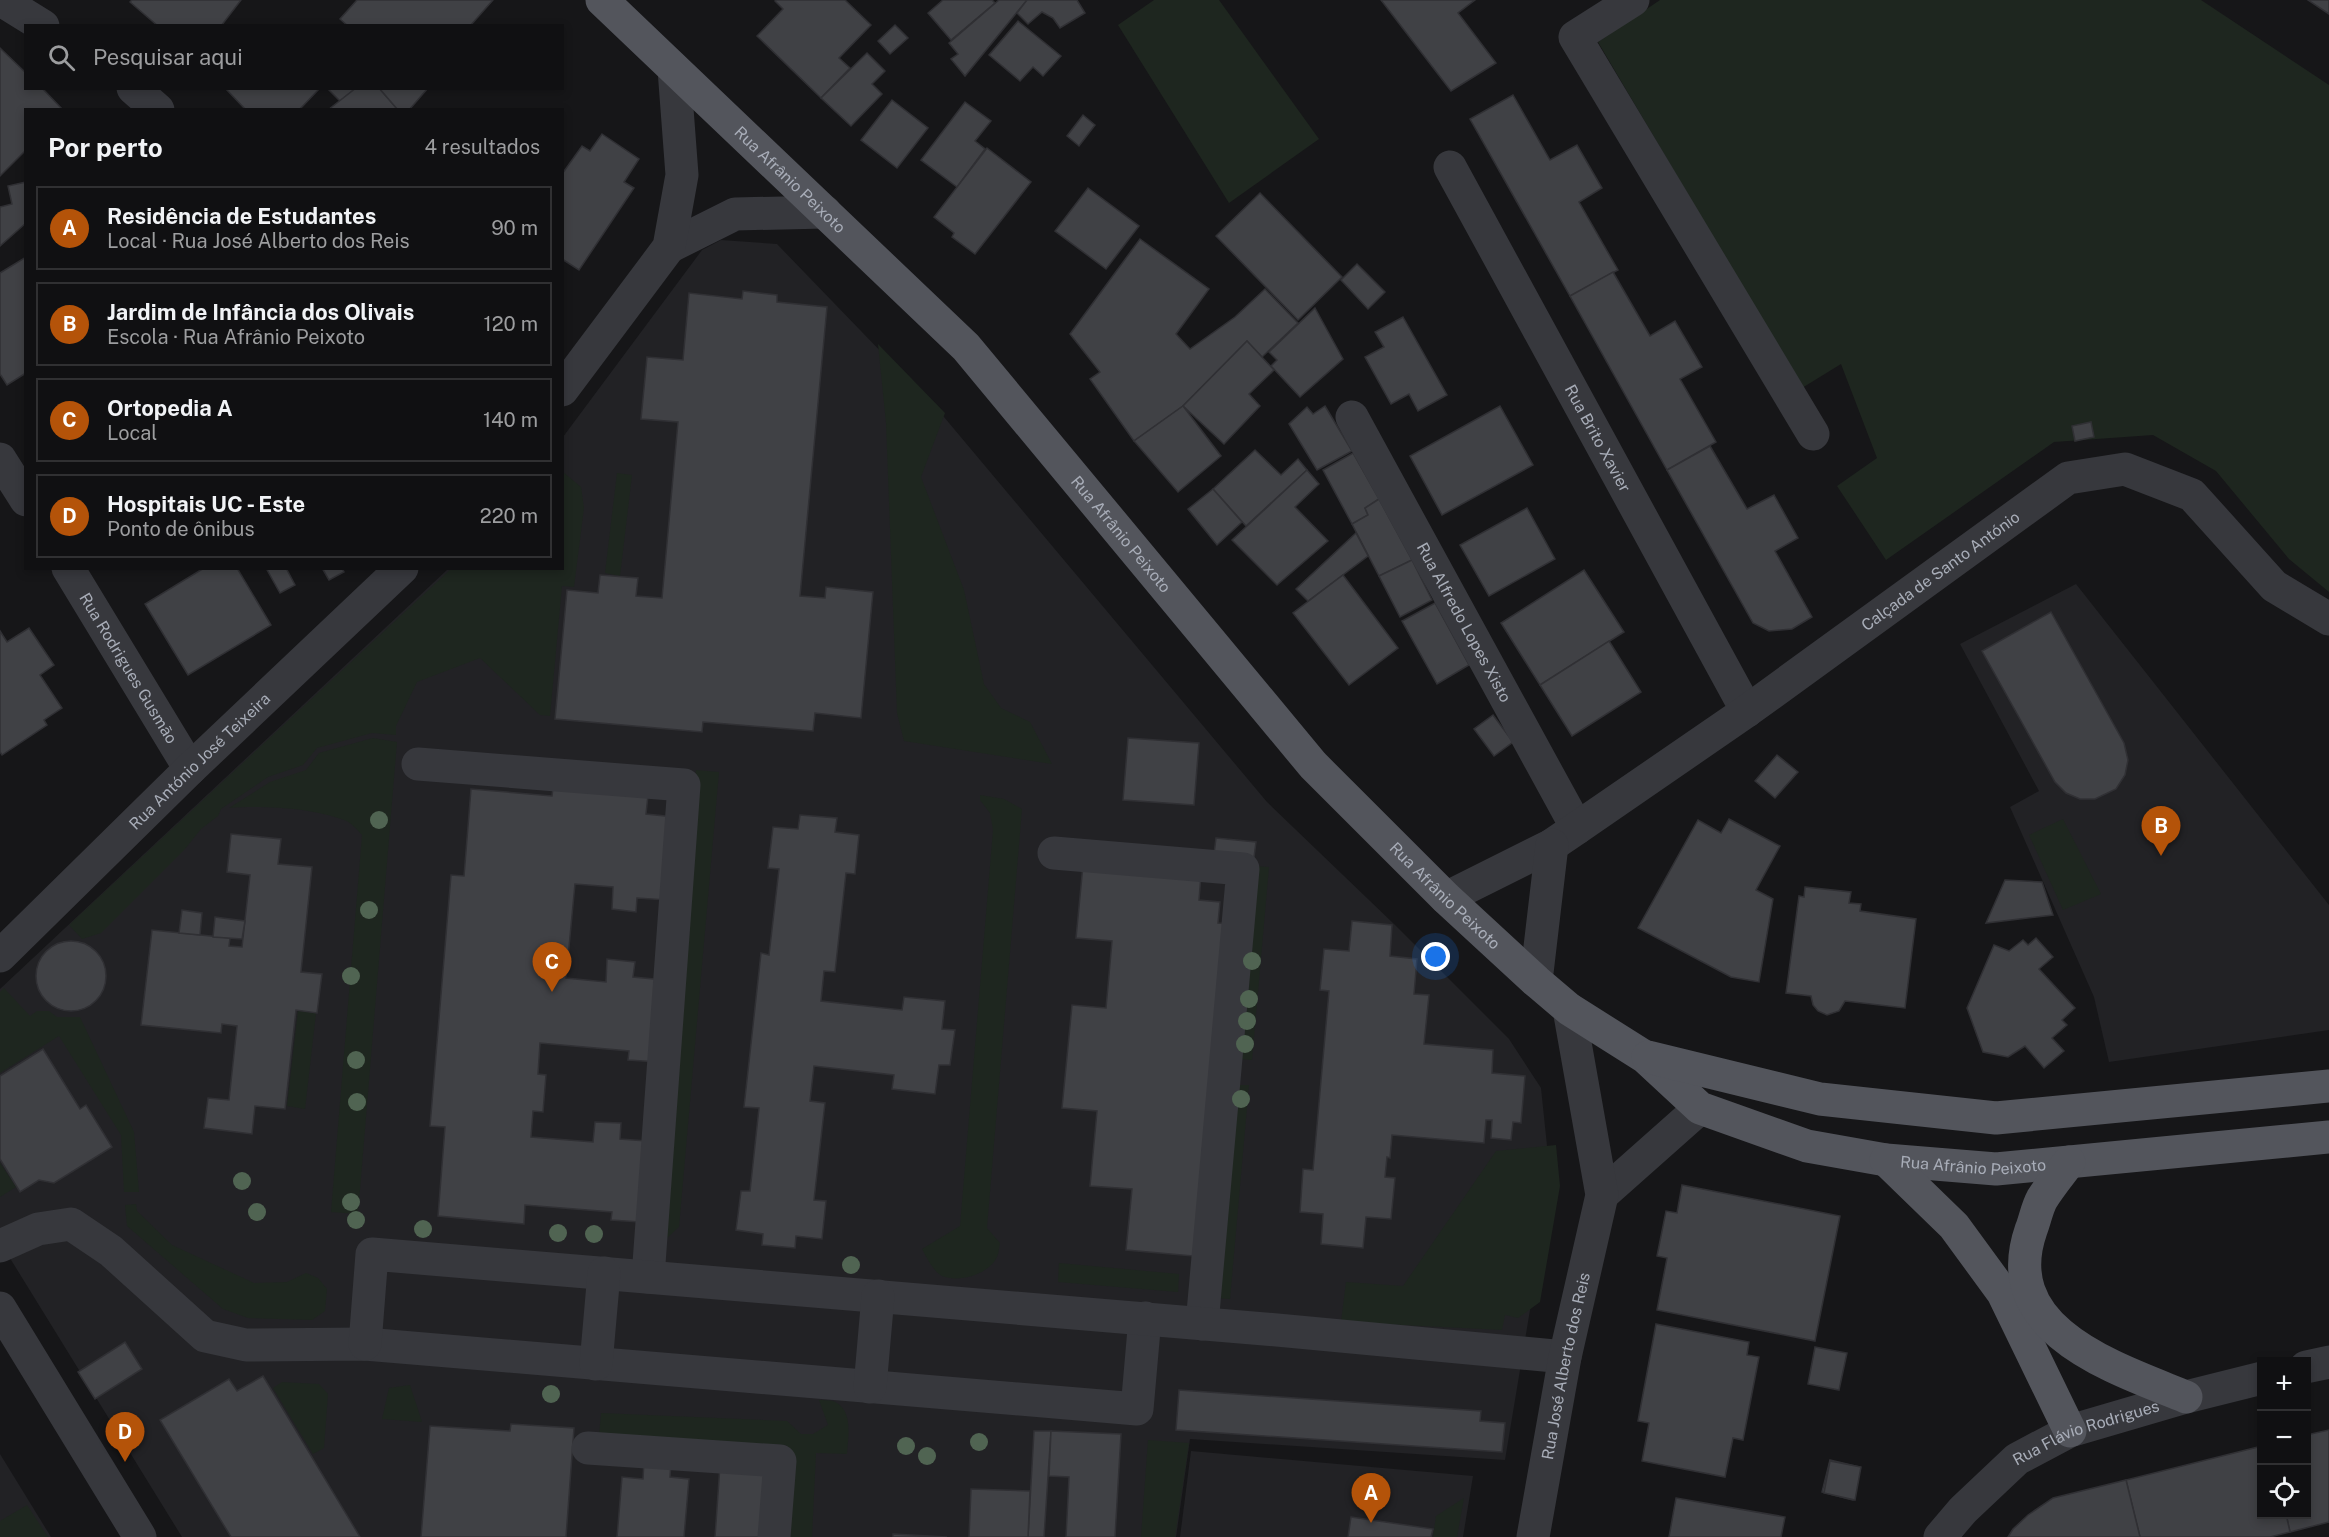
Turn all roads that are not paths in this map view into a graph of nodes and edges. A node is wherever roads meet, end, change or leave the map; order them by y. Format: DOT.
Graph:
graph roads {
  1 [pos="1,0"];
  2 [pos="602,0"];
  3 [pos="1633,0"];
  4 [pos="40,24"];
  5 [pos="674,69"];
  6 [pos="135,90"];
  7 [pos="156,108"];
  8 [pos="1450,167"];
  9 [pos="825,213"];
  10 [pos="669,247"];
  11 [pos="564,387"];
  12 [pos="1352,417"];
  13 [pos="1813,434"];
  14 [pos="0,459"];
  15 [pos="24,497"];
  16 [pos="69,570"];
  17 [pos="400,570"];
  18 [pos="2329,619"];
  19 [pos="1747,711"];
  20 [pos="418,764"];
  21 [pos="190,768"];
  22 [pos="1565,837"];
  23 [pos="1054,853"];
  24 [pos="1446,898"];
  25 [pos="0,956"];
  26 [pos="1536,981"];
  27 [pos="1569,1009"];
  28 [pos="1645,1057"];
  29 [pos="2329,1086"];
  30 [pos="1700,1108"];
  31 [pos="2329,1137"];
  32 [pos="1886,1160"];
  33 [pos="2069,1162"];
  34 [pos="1602,1195"];
  35 [pos="0,1246"];
  36 [pos="604,1273"];
  37 [pos="648,1277"];
  38 [pos="878,1296"];
  39 [pos="0,1308"];
  40 [pos="1145,1318"];
  41 [pos="1202,1324"];
  42 [pos="364,1344"];
  43 [pos="1565,1357"];
  44 [pos="2329,1362"];
  45 [pos="596,1364"];
  46 [pos="2311,1366"];
  47 [pos="2257,1379"];
  48 [pos="870,1387"];
  49 [pos="2186,1397"];
  50 [pos="2070,1431"];
  51 [pos="588,1448"];
  52 [pos="140,1537"];
  53 [pos="774,1537"];
  54 [pos="1533,1537"];
  55 [pos="1940,1537"];
  1 -- 4 [label="street"];
  2 -- 5 [label="main road, Rua Afrânio Peixoto"];
  3 -- 13 [label="street"];
  5 -- 9 [label="main road, Rua Afrânio Peixoto"];
  5 -- 10 [label="street"];
  6 -- 7 [label="street"];
  8 -- 19 [label="street, Rua Brito Xavier"];
  9 -- 10 [label="street"];
  9 -- 24 [label="main road, Rua Afrânio Peixoto"];
  10 -- 11 [label="street"];
  12 -- 22 [label="street, Rua Alfredo Lopes Xisto"];
  14 -- 15 [label="street"];
  16 -- 21 [label="street, Rua Rodrigues Gusmão"];
  17 -- 21 [label="street, Rua António José Teixeira"];
  18 -- 19 [label="street, Calçada de Santo António"];
  19 -- 22 [label="street, Calçada de Santo António"];
  20 -- 37 [label="street"];
  21 -- 25 [label="street, Rua António José Teixeira"];
  22 -- 24 [label="street, Calçada de Santo António"];
  22 -- 26 [label="street"];
  23 -- 41 [label="street"];
  24 -- 26 [label="main road, Rua Afrânio Peixoto"];
  26 -- 27 [label="main road, Rua Afrânio Peixoto"];
  27 -- 28 [label="main road, Rua Afrânio Peixoto"];
  27 -- 34 [label="street, Rua José Alberto dos Reis"];
  28 -- 29 [label="main road, Rua Afrânio Peixoto"];
  28 -- 30 [label="main road, Rua Afrânio Peixoto"];
  30 -- 32 [label="main road, Rua Afrânio Peixoto"];
  30 -- 34 [label="street"];
  31 -- 33 [label="main road, Rua Afrânio Peixoto"];
  32 -- 33 [label="main road, Rua Afrânio Peixoto"];
  32 -- 50 [label="main road"];
  33 -- 49 [label="main road"];
  34 -- 43 [label="street, Rua José Alberto dos Reis"];
  35 -- 42 [label="street"];
  36 -- 37 [label="street"];
  36 -- 42 [label="street"];
  36 -- 45 [label="street"];
  37 -- 38 [label="street"];
  38 -- 40 [label="street"];
  38 -- 48 [label="street"];
  39 -- 52 [label="street"];
  40 -- 41 [label="street"];
  40 -- 48 [label="street"];
  41 -- 43 [label="street"];
  42 -- 45 [label="street"];
  43 -- 54 [label="street, Rua José Alberto dos Reis"];
  44 -- 46 [label="street"];
  45 -- 48 [label="street"];
  47 -- 49 [label="street, Rua Flávio Rodrigues"];
  49 -- 50 [label="street, Rua Flávio Rodrigues"];
  50 -- 55 [label="street, Rua Flávio Rodrigues"];
  51 -- 53 [label="street"];
}
